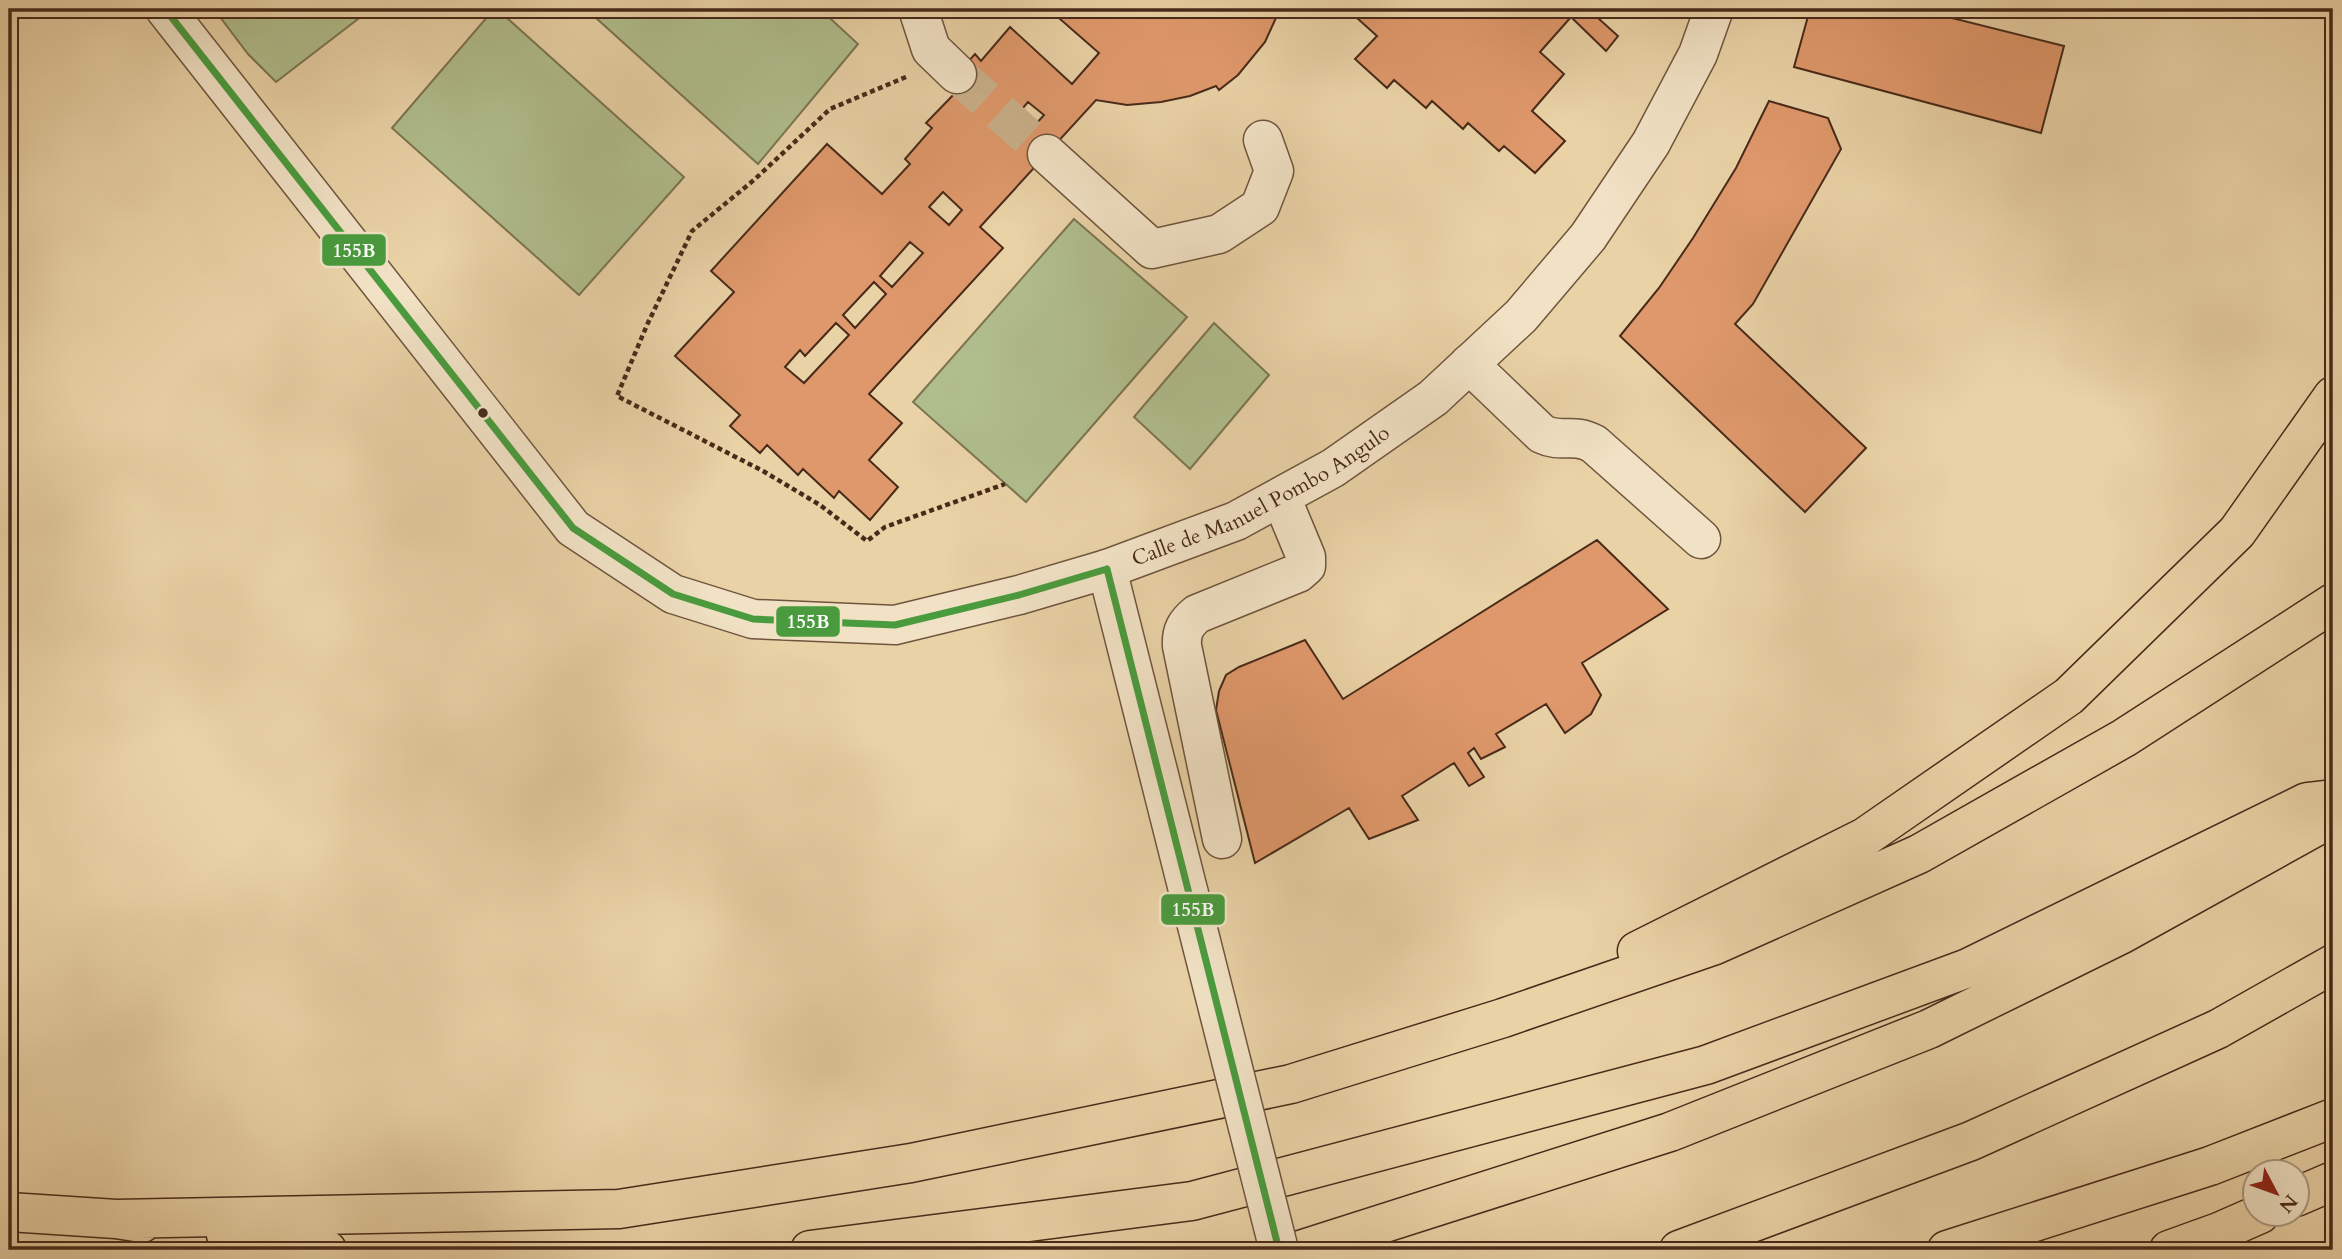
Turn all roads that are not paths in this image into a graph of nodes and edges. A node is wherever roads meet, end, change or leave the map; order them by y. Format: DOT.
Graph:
graph roads {
  1 [pos="165,9"];
  2 [pos="918,9"];
  3 [pos="1714,9"];
  4 [pos="950,68"];
  5 [pos="1263,140"];
  6 [pos="1047,155"];
  7 [pos="1469,364"];
  8 [pos="2333,396"];
  9 [pos="1281,496"];
  10 [pos="1701,539"];
  11 [pos="1107,569"];
  12 [pos="2333,603"];
  13 [pos="2333,799"];
  14 [pos="2333,817"];
  15 [pos="1222,839"];
  16 [pos="2333,964"];
  17 [pos="1503,1018"];
  18 [pos="2333,1118"];
  19 [pos="2333,1181"];
  20 [pos="2310,1191"];
  21 [pos="9,1212"];
  22 [pos="116,1219"];
  23 [pos="2240,1222"];
  24 [pos="327,1250"];
  25 [pos="810,1250"];
  26 [pos="1279,1250"];
  27 [pos="1300,1250"];
  28 [pos="1679,1250"];
  29 [pos="1947,1250"];
  30 [pos="2169,1250"];
  1 -- 11 [label="street, Calle de Manuel Pombo Angulo"];
  2 -- 4 [label="street"];
  3 -- 7 [label="street, Calle de Manuel Pombo Angulo"];
  5 -- 6 [label="street"];
  7 -- 9 [label="street, Calle de Manuel Pombo Angulo"];
  7 -- 10 [label="street"];
  8 -- 17 [label="highway"];
  9 -- 11 [label="street, Calle de Manuel Pombo Angulo"];
  9 -- 15 [label="street"];
  11 -- 26 [label="street, bridge"];
  12 -- 17 [label="highway"];
  13 -- 25 [label="highway"];
  14 -- 27 [label="highway"];
  16 -- 28 [label="highway"];
  17 -- 22 [label="highway"];
  18 -- 29 [label="highway"];
  19 -- 20 [label="highway"];
  21 -- 22 [label="highway"];
  22 -- 24 [label="highway"];
  23 -- 30 [label="highway"];
}
